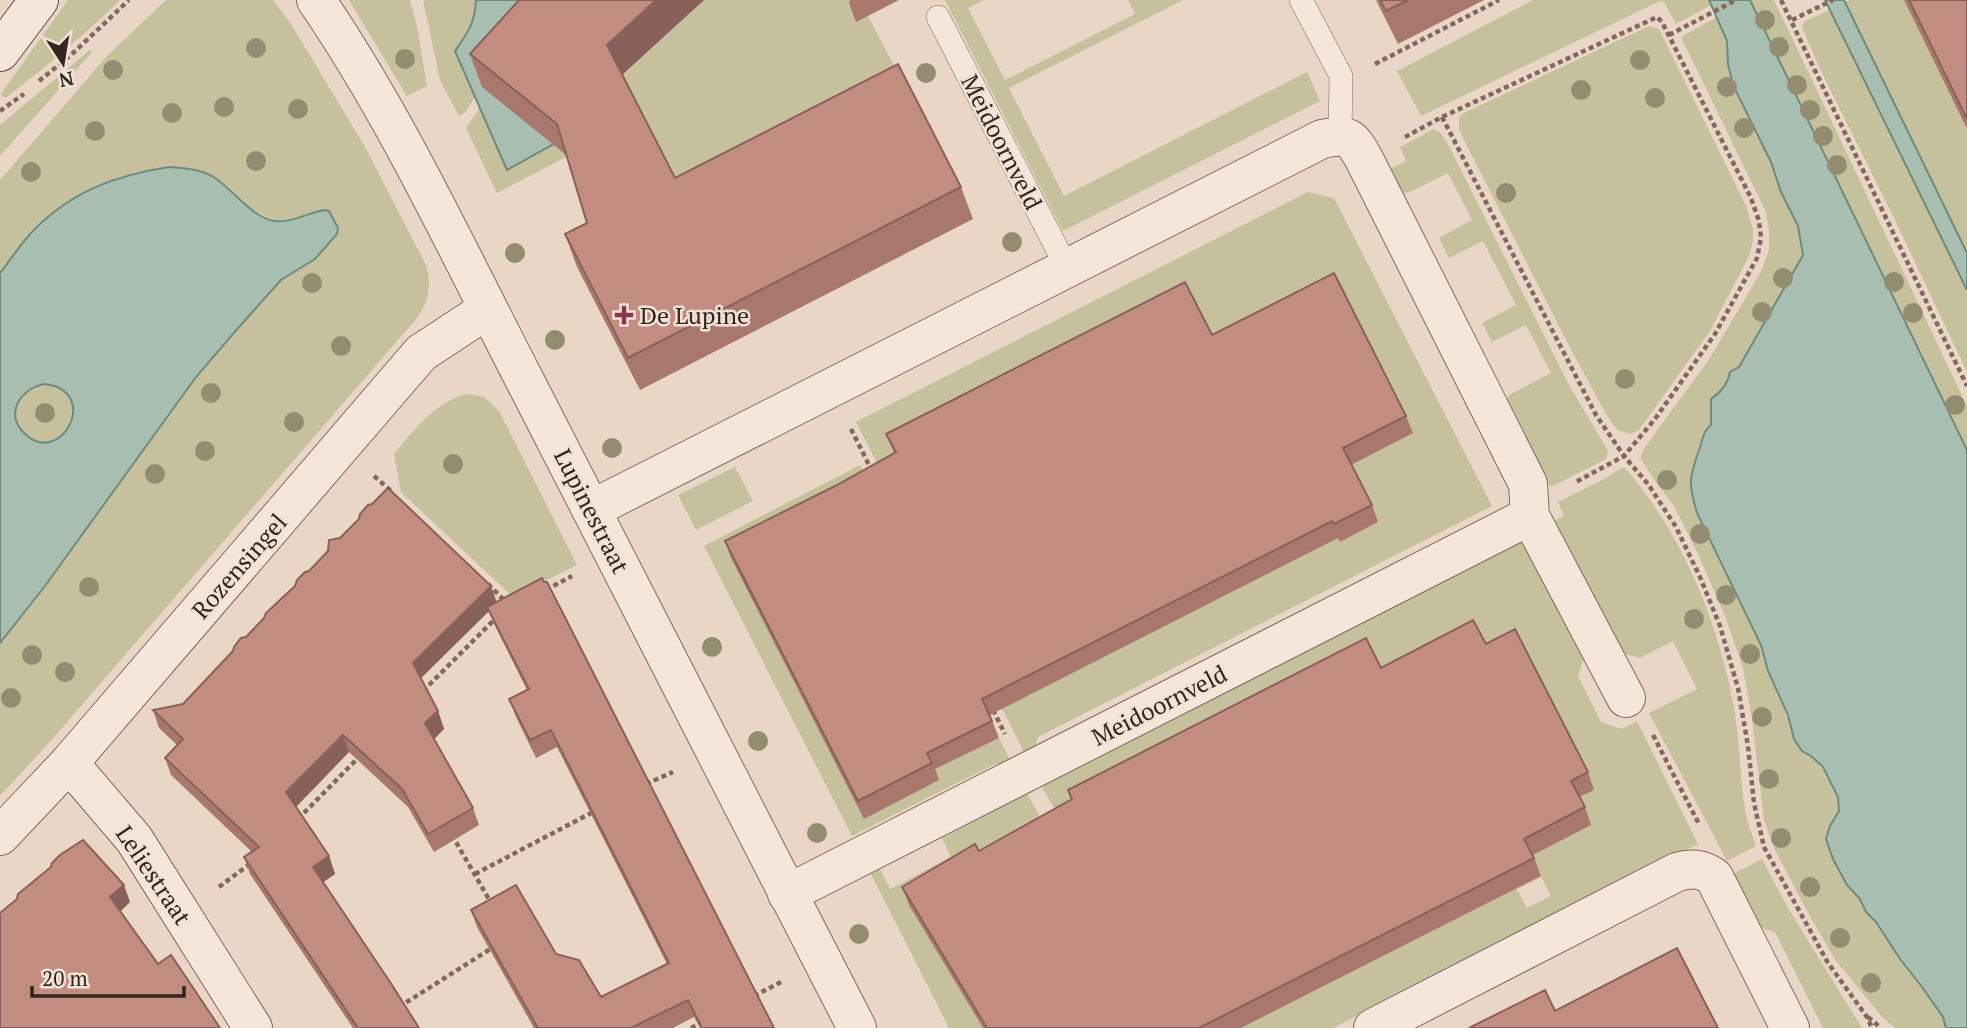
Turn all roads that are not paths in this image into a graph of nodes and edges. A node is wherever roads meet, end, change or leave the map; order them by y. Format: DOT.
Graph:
graph roads {
  1 [pos="38,0"];
  2 [pos="316,0"];
  3 [pos="1301,0"];
  4 [pos="938,16"];
  5 [pos="0,52"];
  6 [pos="1352,147"];
  7 [pos="1067,268"];
  8 [pos="488,309"];
  9 [pos="592,509"];
  10 [pos="1530,512"];
  11 [pos="1626,698"];
  12 [pos="69,763"];
  13 [pos="0,836"];
  14 [pos="787,894"];
  15 [pos="253,1028"];
  16 [pos="857,1028"];
  17 [pos="1373,1028"];
  18 [pos="1790,1028"];
  1 -- 5 [label="street"];
  2 -- 8 [label="street, Lupinestraat"];
  3 -- 6 [label="lane"];
  4 -- 7 [label="lane, Meidoornveld"];
  6 -- 7 [label="street"];
  6 -- 10 [label="street"];
  7 -- 9 [label="street"];
  8 -- 9 [label="street, Lupinestraat"];
  8 -- 12 [label="street, Rozensingel"];
  9 -- 14 [label="street, Lupinestraat"];
  10 -- 11 [label="street"];
  10 -- 14 [label="street, Meidoornveld"];
  12 -- 13 [label="street, Rozensingel"];
  12 -- 15 [label="street, Leliestraat"];
  14 -- 16 [label="street, Lupinestraat"];
  17 -- 18 [label="street"];
}
